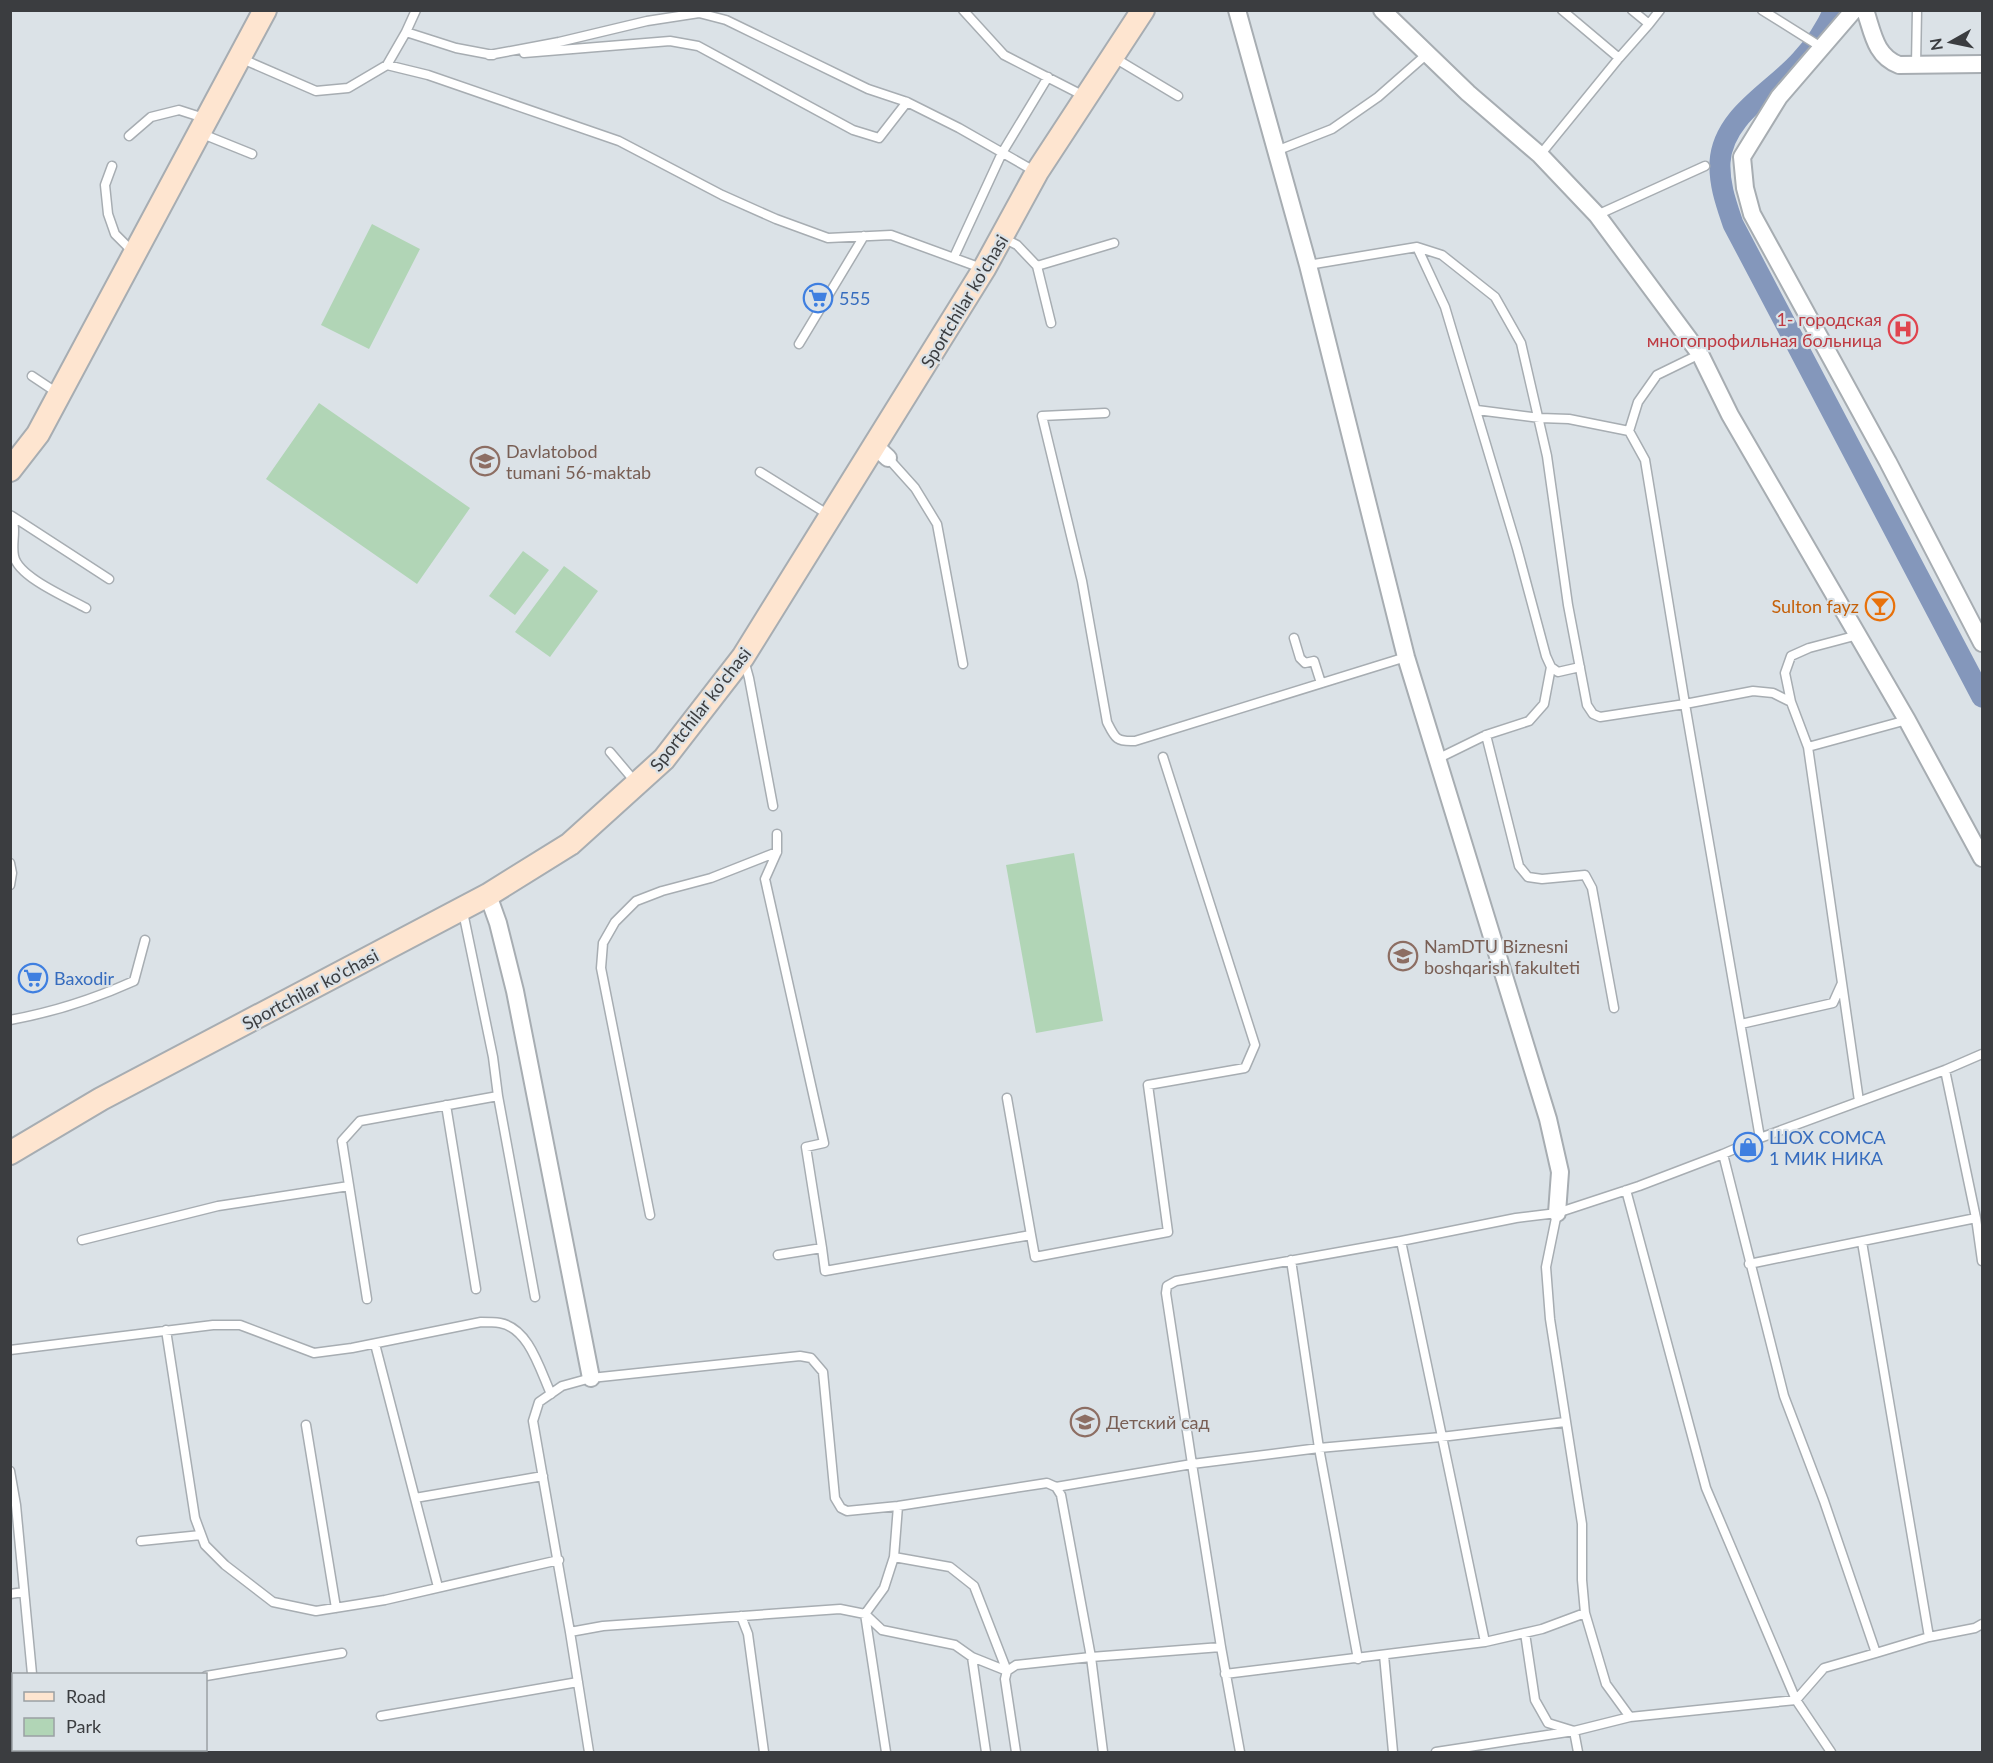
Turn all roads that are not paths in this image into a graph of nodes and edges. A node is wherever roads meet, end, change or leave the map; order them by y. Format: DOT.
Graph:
graph roads {
  1 [pos="265,10"];
  2 [pos="416,10"];
  3 [pos="963,10"];
  4 [pos="1143,10"];
  5 [pos="1237,10"];
  6 [pos="1382,10"];
  7 [pos="1562,10"];
  8 [pos="1632,10"];
  9 [pos="1660,10"];
  10 [pos="1762,10"];
  11 [pos="1854,10"];
  12 [pos="1865,10"];
  13 [pos="1917,10"];
  14 [pos="1649,24"];
  15 [pos="406,32"];
  16 [pos="1821,47"];
  17 [pos="1427,54"];
  18 [pos="489,56"];
  19 [pos="1113,57"];
  20 [pos="240,58"];
  21 [pos="1619,58"];
  22 [pos="1983,64"];
  23 [pos="387,65"];
  24 [pos="1916,65"];
  25 [pos="1048,77"];
  26 [pos="1178,96"];
  27 [pos="1086,97"];
  28 [pos="907,102"];
  29 [pos="203,126"];
  30 [pos="129,136"];
  31 [pos="1276,151"];
  32 [pos="1002,153"];
  33 [pos="252,154"];
  34 [pos="1540,155"];
  35 [pos="112,166"];
  36 [pos="1705,166"];
  37 [pos="1036,172"];
  38 [pos="1597,215"];
  39 [pos="864,236"];
  40 [pos="1003,237"];
  41 [pos="1114,243"];
  42 [pos="1417,247"];
  43 [pos="135,254"];
  44 [pos="954,257"];
  45 [pos="1308,265"];
  46 [pos="1037,266"];
  47 [pos="984,269"];
  48 [pos="1051,323"];
  49 [pos="799,344"];
  50 [pos="1700,354"];
  51 [pos="32,376"];
  52 [pos="60,394"];
  53 [pos="1477,410"];
  54 [pos="1106,413"];
  55 [pos="1540,418"];
  56 [pos="1629,431"];
  57 [pos="882,452"];
  58 [pos="10,470"];
  59 [pos="760,472"];
  60 [pos="11,515"];
  61 [pos="831,516"];
  62 [pos="109,579"];
  63 [pos="86,608"];
  64 [pos="1858,635"];
  65 [pos="1294,638"];
  66 [pos="1983,643"];
  67 [pos="742,657"];
  68 [pos="1406,657"];
  69 [pos="963,664"];
  70 [pos="1551,667"];
  71 [pos="1580,667"];
  72 [pos="1321,684"];
  73 [pos="1791,702"];
  74 [pos="1686,704"];
  75 [pos="1907,720"];
  76 [pos="1486,735"];
  77 [pos="1808,747"];
  78 [pos="610,752"];
  79 [pos="1164,757"];
  80 [pos="1437,759"];
  81 [pos="637,784"];
  82 [pos="773,806"];
  83 [pos="777,834"];
  84 [pos="777,852"];
  85 [pos="1983,858"];
  86 [pos="10,863"];
  87 [pos="10,885"];
  88 [pos="489,895"];
  89 [pos="462,908"];
  90 [pos="145,940"];
  91 [pos="1842,983"];
  92 [pos="1614,1008"];
  93 [pos="10,1020"];
  94 [pos="1741,1024"];
  95 [pos="1983,1054"];
  96 [pos="1945,1070"];
  97 [pos="498,1096"];
  98 [pos="1007,1098"];
  99 [pos="1859,1101"];
  100 [pos="446,1105"];
  101 [pos="1760,1137"];
  102 [pos="10,1153"];
  103 [pos="1723,1154"];
  104 [pos="349,1186"];
  105 [pos="1626,1190"];
  106 [pos="1557,1213"];
  107 [pos="650,1215"];
  108 [pos="1976,1218"];
  109 [pos="1031,1235"];
  110 [pos="82,1240"];
  111 [pos="1401,1241"];
  112 [pos="1862,1242"];
  113 [pos="822,1248"];
  114 [pos="778,1255"];
  115 [pos="1292,1260"];
  116 [pos="1983,1262"];
  117 [pos="1749,1264"];
  118 [pos="476,1289"];
  119 [pos="535,1297"];
  120 [pos="367,1299"];
  121 [pos="166,1330"];
  122 [pos="375,1344"];
  123 [pos="10,1350"];
  124 [pos="591,1378"];
  125 [pos="551,1394"];
  126 [pos="1565,1422"];
  127 [pos="306,1425"];
  128 [pos="1441,1437"];
  129 [pos="1319,1448"];
  130 [pos="1192,1464"];
  131 [pos="10,1471"];
  132 [pos="543,1476"];
  133 [pos="1056,1487"];
  134 [pos="415,1498"];
  135 [pos="13,1505"];
  136 [pos="898,1506"];
  137 [pos="201,1534"];
  138 [pos="141,1541"];
  139 [pos="894,1557"];
  140 [pos="559,1560"];
  141 [pos="438,1587"];
  142 [pos="24,1592"];
  143 [pos="10,1594"];
  144 [pos="336,1608"];
  145 [pos="1585,1613"];
  146 [pos="865,1614"];
  147 [pos="741,1616"];
  148 [pos="1983,1624"];
  149 [pos="570,1632"];
  150 [pos="1525,1633"];
  151 [pos="1929,1637"];
  152 [pos="1485,1642"];
  153 [pos="1221,1647"];
  154 [pos="342,1653"];
  155 [pos="1876,1653"];
  156 [pos="1384,1655"];
  157 [pos="972,1657"];
  158 [pos="1091,1657"];
  159 [pos="1358,1659"];
  160 [pos="1006,1671"];
  161 [pos="32,1673"];
  162 [pos="1226,1674"];
  163 [pos="207,1676"];
  164 [pos="578,1682"];
  165 [pos="1796,1700"];
  166 [pos="381,1716"];
  167 [pos="1630,1717"];
  168 [pos="1574,1731"];
  169 [pos="589,1752"];
  170 [pos="764,1752"];
  171 [pos="886,1752"];
  172 [pos="986,1752"];
  173 [pos="1016,1752"];
  174 [pos="1103,1752"];
  175 [pos="1240,1752"];
  176 [pos="1393,1752"];
  177 [pos="1436,1752"];
  178 [pos="1578,1752"];
  179 [pos="1831,1752"];
  1 -- 20 [label="street"];
  2 -- 15 [label="lane"];
  3 -- 25 [label="lane"];
  4 -- 19 [label="street, Sportchilar ko'chasi"];
  5 -- 31 [label="street"];
  6 -- 17 [label="street"];
  7 -- 21 [label="lane"];
  8 -- 14 [label="lane"];
  9 -- 14 [label="lane"];
  10 -- 16 [label="lane"];
  11 -- 16 [label="street"];
  12 -- 24 [label="street"];
  13 -- 24 [label="lane"];
  14 -- 21 [label="lane"];
  15 -- 18 [label="lane"];
  15 -- 23 [label="lane"];
  16 -- 66 [label="street"];
  17 -- 31 [label="lane"];
  17 -- 34 [label="street"];
  18 -- 28 [label="lane"];
  18 -- 28 [label="lane"];
  19 -- 26 [label="lane"];
  19 -- 27 [label="street, Sportchilar ko'chasi"];
  20 -- 23 [label="lane"];
  20 -- 29 [label="street"];
  21 -- 34 [label="lane"];
  22 -- 24 [label="street"];
  23 -- 39 [label="lane"];
  25 -- 27 [label="lane"];
  25 -- 32 [label="lane"];
  27 -- 37 [label="street, Sportchilar ko'chasi"];
  28 -- 32 [label="lane"];
  29 -- 30 [label="lane"];
  29 -- 33 [label="lane"];
  29 -- 43 [label="street"];
  31 -- 45 [label="street"];
  32 -- 37 [label="lane"];
  32 -- 44 [label="lane"];
  34 -- 38 [label="street"];
  35 -- 43 [label="lane"];
  36 -- 38 [label="lane"];
  37 -- 40 [label="street, Sportchilar ko'chasi"];
  38 -- 50 [label="street"];
  39 -- 44 [label="lane"];
  39 -- 49 [label="lane"];
  40 -- 46 [label="lane"];
  40 -- 47 [label="street, Sportchilar ko'chasi"];
  41 -- 46 [label="lane"];
  42 -- 45 [label="lane"];
  42 -- 53 [label="lane"];
  42 -- 55 [label="lane"];
  43 -- 52 [label="street"];
  44 -- 47 [label="lane"];
  45 -- 68 [label="street"];
  46 -- 48 [label="lane"];
  47 -- 57 [label="street, Sportchilar ko'chasi"];
  50 -- 56 [label="lane"];
  50 -- 64 [label="street"];
  51 -- 52 [label="lane"];
  52 -- 58 [label="street"];
  53 -- 55 [label="lane"];
  53 -- 70 [label="lane"];
  54 -- 72 [label="lane"];
  55 -- 56 [label="lane"];
  55 -- 71 [label="lane"];
  56 -- 74 [label="lane"];
  57 -- 61 [label="street, Sportchilar ko'chasi"];
  57 -- 69 [label="lane"];
  59 -- 61 [label="lane"];
  60 -- 62 [label="lane"];
  60 -- 63 [label="lane"];
  61 -- 67 [label="street, Sportchilar ko'chasi"];
  64 -- 73 [label="lane"];
  64 -- 75 [label="street"];
  65 -- 72 [label="lane"];
  67 -- 81 [label="street, Sportchilar ko'chasi"];
  67 -- 82 [label="lane"];
  68 -- 72 [label="lane"];
  68 -- 80 [label="street"];
  70 -- 71 [label="lane"];
  70 -- 76 [label="lane"];
  71 -- 74 [label="lane"];
  73 -- 74 [label="lane"];
  73 -- 77 [label="lane"];
  74 -- 94 [label="lane"];
  75 -- 77 [label="lane"];
  75 -- 85 [label="street"];
  76 -- 80 [label="lane"];
  76 -- 92 [label="lane"];
  77 -- 91 [label="lane"];
  78 -- 81 [label="lane"];
  79 -- 109 [label="lane"];
  80 -- 106 [label="street"];
  81 -- 88 [label="street, Sportchilar ko'chasi"];
  83 -- 84 [label="lane"];
  84 -- 107 [label="lane"];
  84 -- 113 [label="lane"];
  86 -- 87 [label="lane"];
  88 -- 89 [label="street, Sportchilar ko'chasi"];
  88 -- 124 [label="street"];
  89 -- 97 [label="lane"];
  89 -- 102 [label="street, Sportchilar ko'chasi"];
  90 -- 93 [label="lane"];
  91 -- 94 [label="lane"];
  91 -- 99 [label="lane"];
  94 -- 101 [label="lane"];
  95 -- 96 [label="lane"];
  96 -- 99 [label="lane"];
  96 -- 108 [label="lane"];
  97 -- 100 [label="lane"];
  97 -- 119 [label="lane"];
  98 -- 109 [label="lane"];
  99 -- 101 [label="lane"];
  100 -- 104 [label="lane"];
  100 -- 118 [label="lane"];
  101 -- 103 [label="lane"];
  103 -- 105 [label="lane"];
  103 -- 117 [label="lane"];
  104 -- 110 [label="lane"];
  104 -- 120 [label="lane"];
  105 -- 106 [label="lane"];
  105 -- 165 [label="lane"];
  106 -- 111 [label="lane"];
  106 -- 126 [label="lane"];
  108 -- 112 [label="lane"];
  108 -- 116 [label="lane"];
  109 -- 113 [label="lane"];
  111 -- 115 [label="lane"];
  111 -- 128 [label="lane"];
  112 -- 117 [label="lane"];
  112 -- 151 [label="lane"];
  113 -- 114 [label="lane"];
  115 -- 129 [label="lane"];
  115 -- 130 [label="lane"];
  117 -- 155 [label="lane"];
  121 -- 122 [label="lane"];
  121 -- 123 [label="lane"];
  121 -- 137 [label="lane"];
  122 -- 125 [label="lane"];
  122 -- 134 [label="lane"];
  124 -- 125 [label="lane"];
  124 -- 136 [label="lane"];
  125 -- 132 [label="lane"];
  126 -- 128 [label="lane"];
  126 -- 145 [label="lane"];
  127 -- 144 [label="lane"];
  128 -- 129 [label="lane"];
  128 -- 152 [label="lane"];
  129 -- 130 [label="lane"];
  129 -- 159 [label="lane"];
  130 -- 133 [label="lane"];
  130 -- 153 [label="lane"];
  131 -- 135 [label="lane"];
  132 -- 134 [label="lane"];
  132 -- 140 [label="lane"];
  133 -- 136 [label="lane"];
  133 -- 158 [label="lane"];
  134 -- 141 [label="lane"];
  135 -- 142 [label="lane"];
  136 -- 139 [label="lane"];
  137 -- 138 [label="lane"];
  137 -- 144 [label="lane"];
  139 -- 146 [label="lane"];
  139 -- 160 [label="lane"];
  140 -- 141 [label="lane"];
  140 -- 149 [label="lane"];
  141 -- 144 [label="lane"];
  142 -- 143 [label="lane"];
  142 -- 161 [label="lane"];
  145 -- 150 [label="lane"];
  145 -- 167 [label="lane"];
  146 -- 147 [label="lane"];
  146 -- 157 [label="lane"];
  146 -- 171 [label="lane"];
  147 -- 149 [label="lane"];
  147 -- 170 [label="lane"];
  148 -- 151 [label="lane"];
  149 -- 164 [label="lane"];
  150 -- 152 [label="lane"];
  150 -- 168 [label="lane"];
  151 -- 155 [label="lane"];
  152 -- 156 [label="lane"];
  153 -- 158 [label="lane"];
  153 -- 162 [label="lane"];
  154 -- 163 [label="lane"];
  155 -- 165 [label="lane"];
  156 -- 159 [label="lane"];
  156 -- 176 [label="lane"];
  157 -- 160 [label="lane"];
  157 -- 172 [label="lane"];
  158 -- 160 [label="lane"];
  158 -- 174 [label="lane"];
  159 -- 162 [label="lane"];
  160 -- 173 [label="lane"];
  162 -- 175 [label="lane"];
  164 -- 166 [label="lane"];
  164 -- 169 [label="lane"];
  165 -- 167 [label="lane"];
  165 -- 179 [label="lane"];
  167 -- 168 [label="lane"];
  168 -- 177 [label="lane"];
  168 -- 178 [label="lane"];
}
